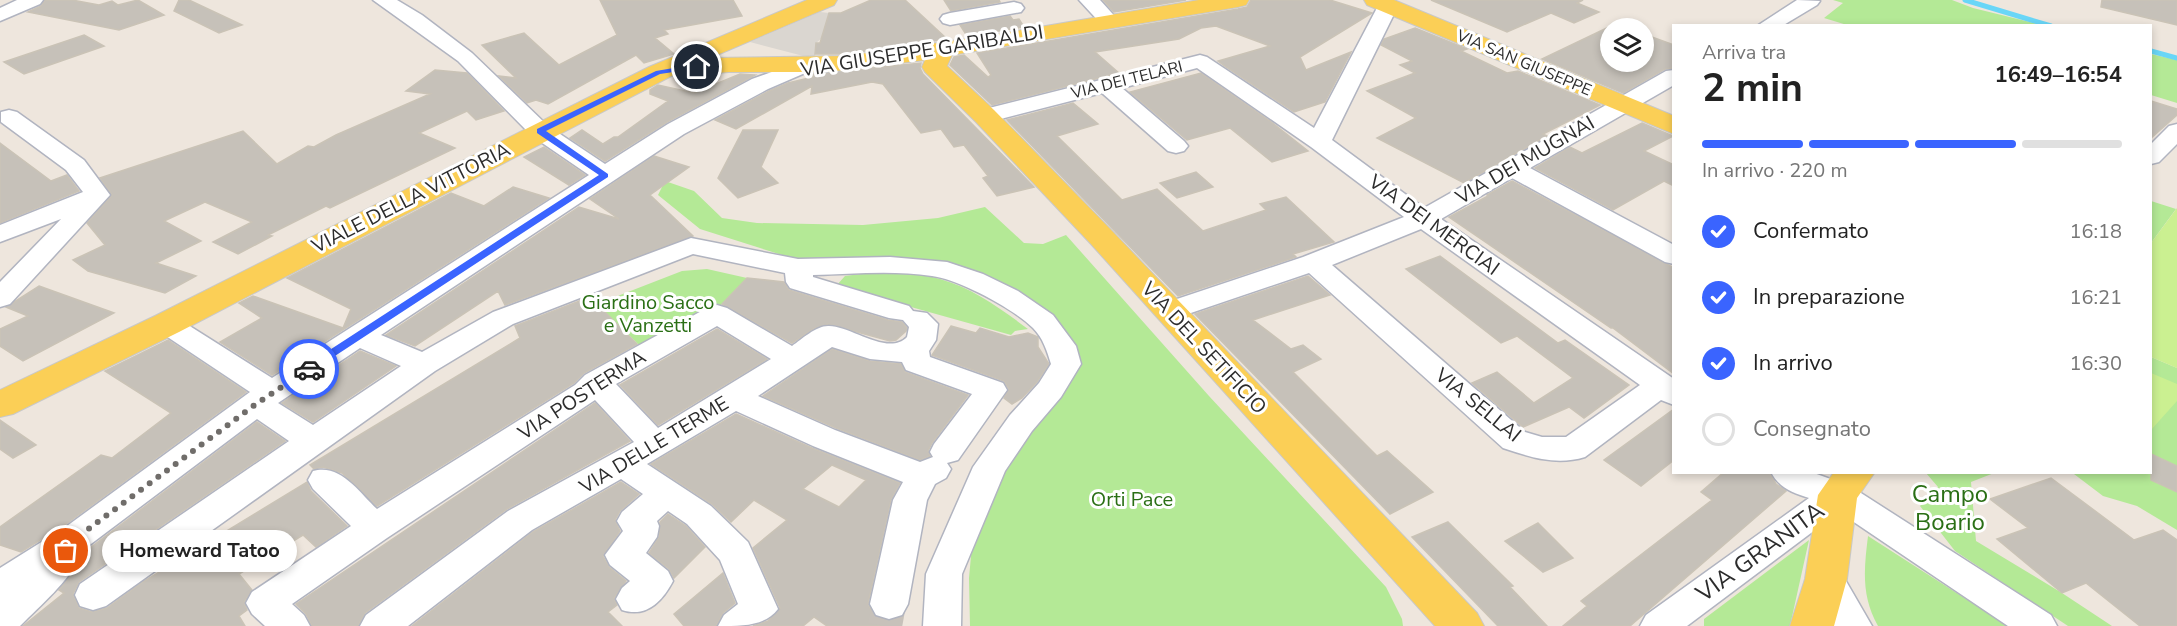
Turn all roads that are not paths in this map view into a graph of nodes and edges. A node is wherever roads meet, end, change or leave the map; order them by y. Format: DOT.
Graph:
graph roads {
  1 [pos="33,0"];
  2 [pos="386,0"];
  3 [pos="826,0"];
  4 [pos="1089,0"];
  5 [pos="1238,0"];
  6 [pos="1807,0"];
  7 [pos="1381,3"];
  8 [pos="1010,4"];
  9 [pos="0,15"];
  10 [pos="1110,22"];
  11 [pos="1770,24"];
  12 [pos="1036,34"];
  13 [pos="721,45"];
  14 [pos="946,48"];
  15 [pos="870,60"];
  16 [pos="805,66"];
  17 [pos="769,71"];
  18 [pos="658,72"];
  19 [pos="1672,77"];
  20 [pos="1106,85"];
  21 [pos="1623,104"];
  22 [pos="985,116"];
  23 [pos="9,117"];
  24 [pos="1672,125"];
  25 [pos="540,131"];
  26 [pos="2177,131"];
  27 [pos="1319,142"];
  28 [pos="1176,146"];
  29 [pos="2152,156"];
  30 [pos="1511,168"];
  31 [pos="605,175"];
  32 [pos="98,195"];
  33 [pos="1423,219"];
  34 [pos="0,234"];
  35 [pos="1672,255"];
  36 [pos="1313,263"];
  37 [pos="798,267"];
  38 [pos="0,298"];
  39 [pos="1169,311"];
  40 [pos="167,324"];
  41 [pos="910,327"];
  42 [pos="358,336"];
  43 [pos="792,359"];
  44 [pos="424,364"];
  45 [pos="596,382"];
  46 [pos="1668,389"];
  47 [pos="263,394"];
  48 [pos="734,398"];
  49 [pos="0,405"];
  50 [pos="313,441"];
  51 [pos="654,443"];
  52 [pos="623,464"];
  53 [pos="934,466"];
  54 [pos="1790,474"];
  55 [pos="325,480"];
  56 [pos="1847,484"];
  57 [pos="666,494"];
  58 [pos="375,528"];
  59 [pos="79,536"];
  60 [pos="1826,579"];
  61 [pos="0,585"];
  62 [pos="93,595"];
  63 [pos="635,599"];
  64 [pos="889,604"];
  65 [pos="1435,612"];
  66 [pos="748,617"];
  67 [pos="0,621"];
  68 [pos="285,621"];
  69 [pos="379,626"];
  70 [pos="942,626"];
  71 [pos="1461,626"];
  72 [pos="1659,626"];
  73 [pos="1812,626"];
  74 [pos="1852,626"];
  75 [pos="2038,626"];
  1 -- 9 [label="street"];
  2 -- 25 [label="street"];
  3 -- 13 [label="main road, VIALE DELLA VITTORIA"];
  4 -- 10 [label="street"];
  5 -- 10 [label="main road, VIA GIUSEPPE GARIBALDI"];
  6 -- 11 [label="street"];
  7 -- 21 [label="main road, VIA SAN GIUSEPPE"];
  7 -- 27 [label="street"];
  8 -- 12 [label="street"];
  8 -- 14 [label="street"];
  10 -- 12 [label="main road, VIA GIUSEPPE GARIBALDI"];
  12 -- 14 [label="main road, VIA GIUSEPPE GARIBALDI"];
  13 -- 16 [label="main road"];
  13 -- 18 [label="main road, VIALE DELLA VITTORIA"];
  14 -- 15 [label="main road, VIA DEL SETIFICIO"];
  14 -- 22 [label="main road, VIA DEL SETIFICIO"];
  15 -- 16 [label="main road, VIA GIUSEPPE GARIBALDI"];
  16 -- 17 [label="main road"];
  17 -- 18 [label="main road"];
  17 -- 31 [label="street, VIA GIUSEPPE GARIBALDI"];
  18 -- 25 [label="main road, VIALE DELLA VITTORIA"];
  19 -- 21 [label="street, VIA DEI MUGNAI"];
  20 -- 22 [label="street, VIA DEI TELARI"];
  20 -- 27 [label="street, VIA DEI TELARI"];
  20 -- 28 [label="street"];
  21 -- 24 [label="main road, VIA SAN GIUSEPPE"];
  21 -- 30 [label="street, VIA DEI MUGNAI"];
  22 -- 39 [label="main road, VIA DEL SETIFICIO"];
  23 -- 32 [label="street"];
  25 -- 31 [label="street"];
  25 -- 40 [label="main road, VIALE DELLA VITTORIA"];
  26 -- 29 [label="street"];
  27 -- 33 [label="street, VIA DEI MERCIAI"];
  30 -- 33 [label="street, VIA DEI MUGNAI"];
  30 -- 35 [label="street"];
  31 -- 42 [label="street, VIA GIUSEPPE GARIBALDI"];
  32 -- 34 [label="street"];
  32 -- 38 [label="street"];
  33 -- 36 [label="street, VIA DEI MUGNAI"];
  33 -- 46 [label="street, VIA DEI MERCIAI"];
  36 -- 39 [label="street, VIA DEI MUGNAI"];
  36 -- 46 [label="street, VIA SELLAI"];
  37 -- 41 [label="street"];
  37 -- 44 [label="street"];
  37 -- 70 [label="street"];
  39 -- 65 [label="main road, VIA DEL SETIFICIO"];
  40 -- 47 [label="street"];
  40 -- 49 [label="main road, VIALE DELLA VITTORIA"];
  41 -- 43 [label="street, VIA DELLE TERME"];
  41 -- 53 [label="street"];
  42 -- 44 [label="street"];
  42 -- 47 [label="street, VIA GIUSEPPE GARIBALDI"];
  43 -- 45 [label="street, VIA POSTERMA"];
  43 -- 48 [label="street, VIA DELLE TERME"];
  44 -- 50 [label="street"];
  45 -- 51 [label="street"];
  45 -- 58 [label="street, VIA POSTERMA"];
  47 -- 50 [label="street"];
  47 -- 59 [label="street, VIA GIUSEPPE GARIBALDI"];
  48 -- 51 [label="street, VIA DELLE TERME"];
  48 -- 53 [label="street"];
  50 -- 62 [label="street"];
  51 -- 52 [label="street, VIA DELLE TERME"];
  52 -- 57 [label="street"];
  52 -- 69 [label="street, VIA DELLE TERME"];
  53 -- 64 [label="street"];
  54 -- 56 [label="street"];
  55 -- 58 [label="street"];
  56 -- 60 [label="main road"];
  56 -- 72 [label="street, VIA GRANITA"];
  56 -- 75 [label="street"];
  57 -- 63 [label="street"];
  57 -- 66 [label="street"];
  58 -- 68 [label="street, VIA POSTERMA"];
  59 -- 61 [label="street, VIA GIUSEPPE GARIBALDI"];
  59 -- 67 [label="street"];
  60 -- 73 [label="main road"];
  60 -- 74 [label="street"];
  65 -- 71 [label="main road, VIA DEL SETIFICIO"];
}
